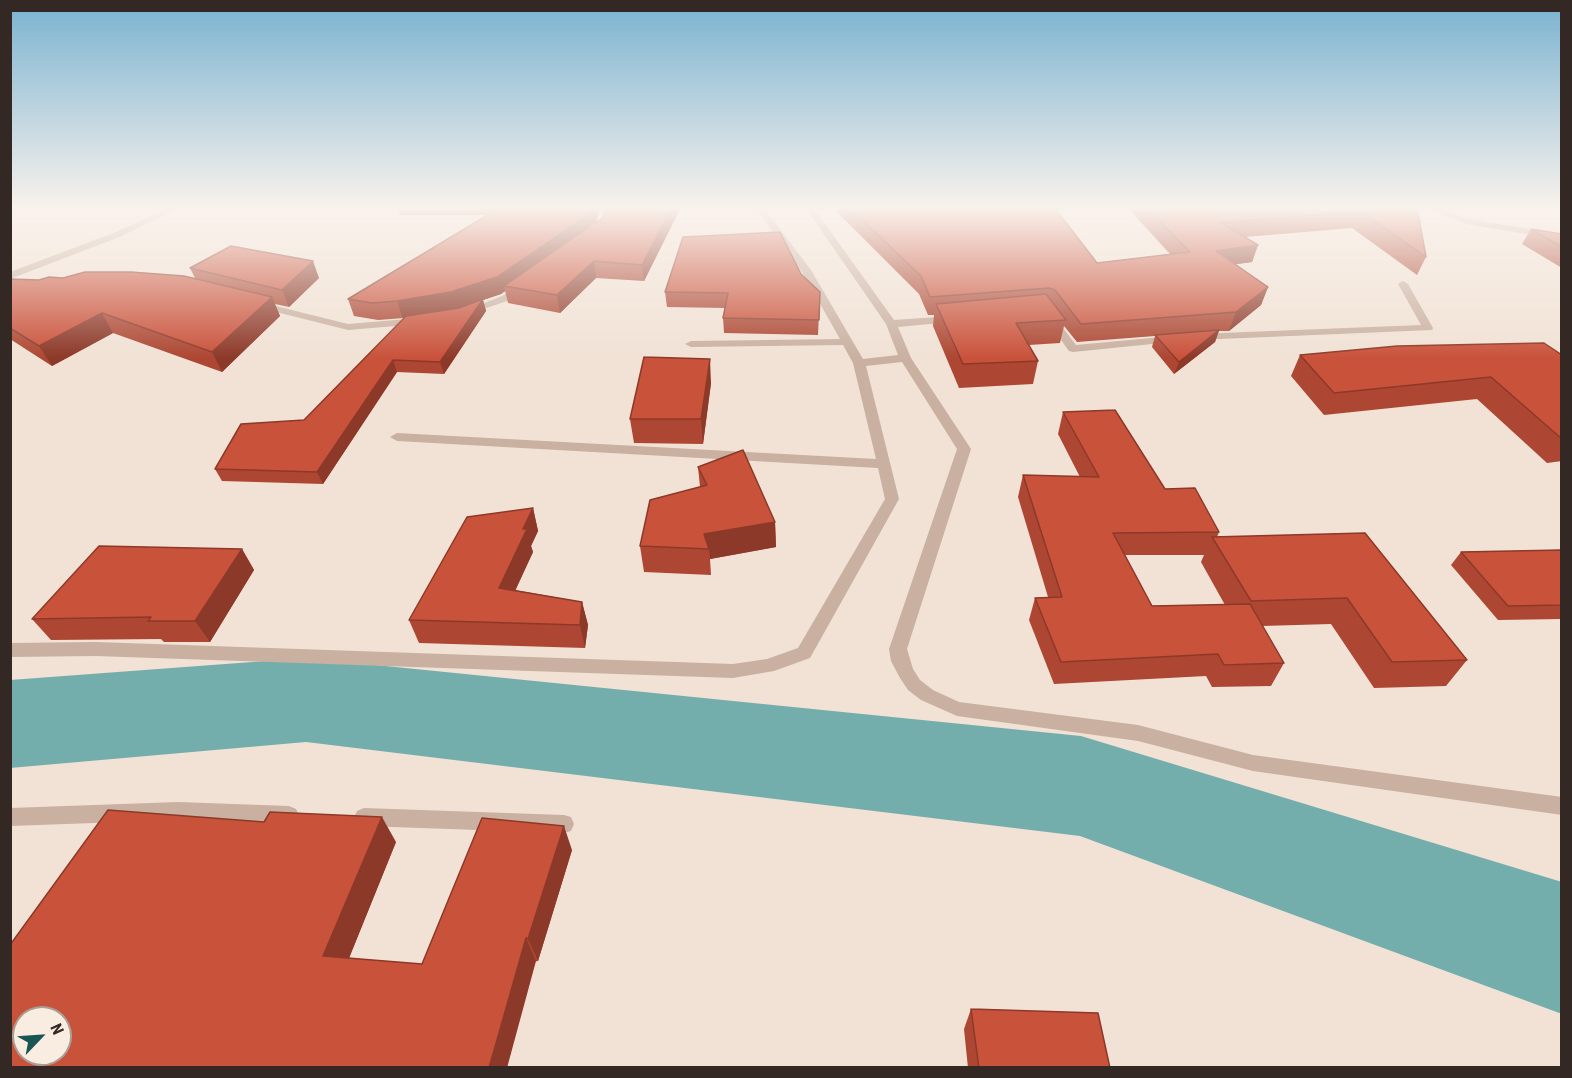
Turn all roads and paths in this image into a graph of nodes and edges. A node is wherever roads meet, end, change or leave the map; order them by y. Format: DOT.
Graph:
graph roads {
  1 [pos="59,257"];
  2 [pos="796,257"];
  3 [pos="844,257"];
  4 [pos="10,276"];
  5 [pos="534,278"];
  6 [pos="1403,284"];
  7 [pos="248,303"];
  8 [pos="1045,311"];
  9 [pos="458,315"];
  10 [pos="962,318"];
  11 [pos="425,320"];
  12 [pos="891,324"];
  13 [pos="847,342"];
  14 [pos="691,344"];
  15 [pos="905,358"];
  16 [pos="859,363"];
  17 [pos="397,437"];
  18 [pos="884,464"];
  19 [pos="10,650"];
  20 [pos="1562,806"];
  21 [pos="307,815"];
  22 [pos="342,816"];
  23 [pos="10,817"];
  24 [pos="564,824"];
  1 -- 4 [label="street"];
  2 -- 13 [label="street"];
  3 -- 12 [label="street"];
  5 -- 9 [label="street"];
  6 -- 8 [label="street"];
  7 -- 11 [label="street"];
  10 -- 12 [label="street"];
  12 -- 15 [label="street"];
  13 -- 14 [label="street"];
  13 -- 16 [label="street"];
  15 -- 16 [label="street"];
  15 -- 20 [label="street"];
  16 -- 18 [label="street"];
  17 -- 18 [label="street"];
  18 -- 19 [label="street"];
  21 -- 23 [label="street"];
  22 -- 24 [label="street"];
}
